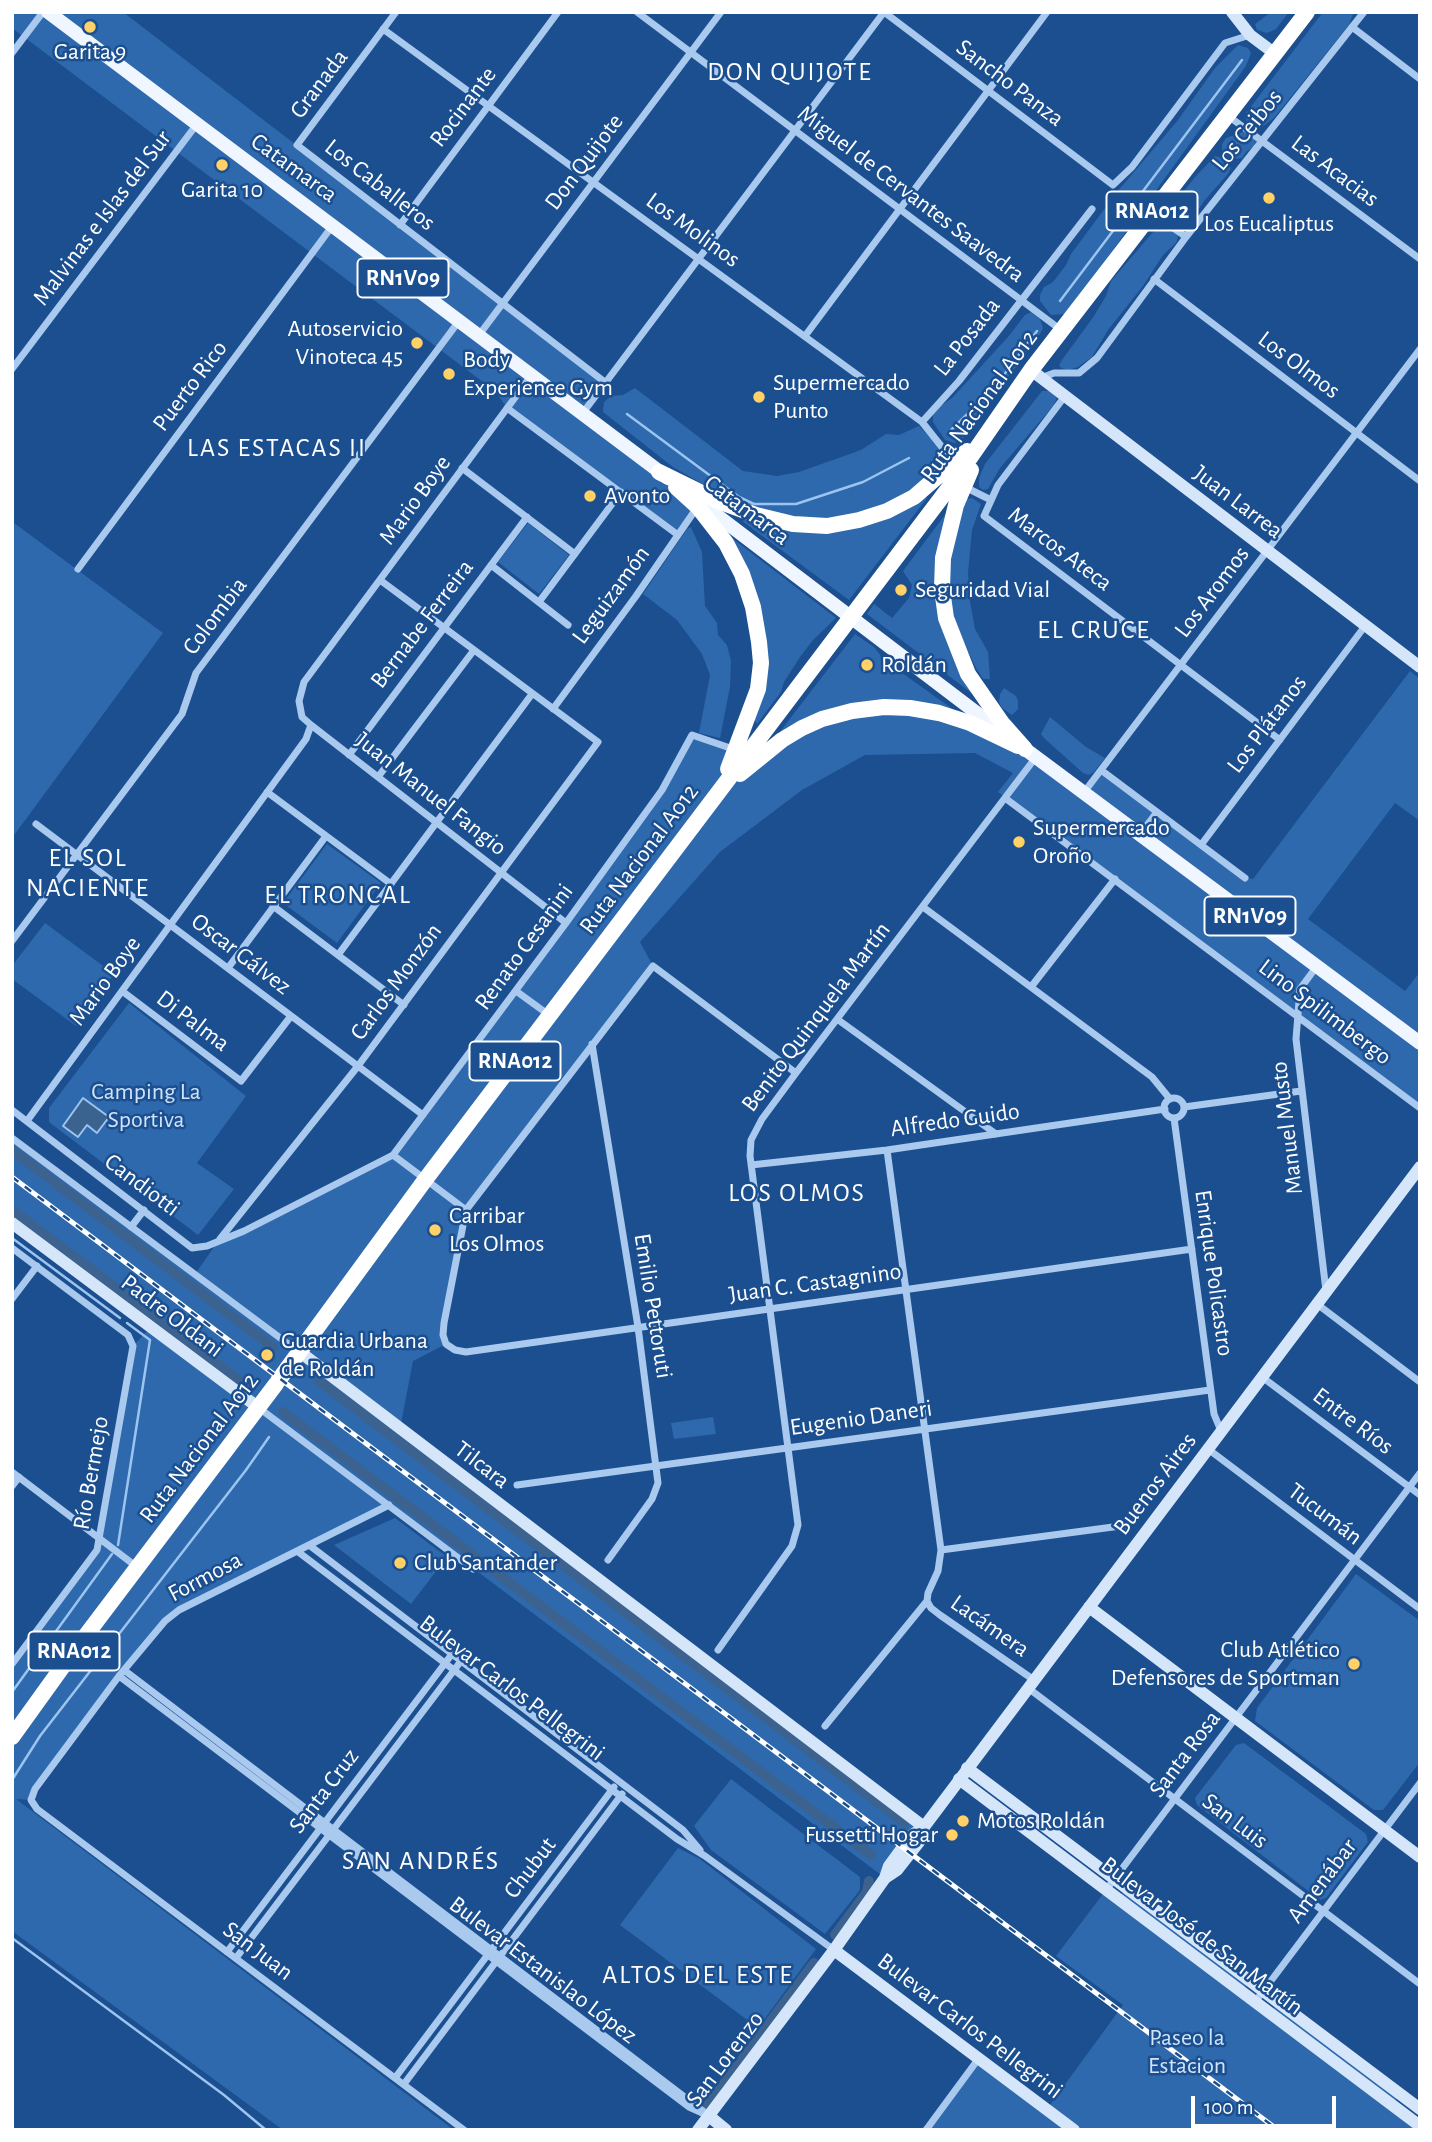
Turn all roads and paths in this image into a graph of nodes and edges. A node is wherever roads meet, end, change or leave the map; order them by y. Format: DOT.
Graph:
graph roads {
  1 [pos="45,12"];
  2 [pos="396,12"];
  3 [pos="558,12"];
  4 [pos="637,12"];
  5 [pos="721,12"];
  6 [pos="884,12"];
  7 [pos="1047,12"];
  8 [pos="1232,12"];
  9 [pos="1307,12"];
  10 [pos="1364,12"];
  11 [pos="1352,27"];
  12 [pos="383,29"];
  13 [pos="1250,35"];
  14 [pos="691,52"];
  15 [pos="12,53"];
  16 [pos="1274,53"];
  17 [pos="1420,79"];
  18 [pos="988,90"];
  19 [pos="489,105"];
  20 [pos="1226,115"];
  21 [pos="197,124"];
  22 [pos="795,131"];
  23 [pos="1263,142"];
  24 [pos="297,145"];
  25 [pos="594,181"];
  26 [pos="900,209"];
  27 [pos="1092,209"];
  28 [pos="1152,212"];
  29 [pos="333,225"];
  30 [pos="400,225"];
  31 [pos="1186,237"];
  32 [pos="1420,259"];
  33 [pos="699,260"];
  34 [pos="1154,279"];
  35 [pos="1021,300"];
  36 [pos="502,304"];
  37 [pos="459,321"];
  38 [pos="1061,330"];
  39 [pos="479,335"];
  40 [pos="805,336"];
  41 [pos="1420,349"];
  42 [pos="12,369"];
  43 [pos="1036,374"];
  44 [pos="531,375"];
  45 [pos="606,383"];
  46 [pos="1065,396"];
  47 [pos="507,408"];
  48 [pos="582,414"];
  49 [pos="922,422"];
  50 [pos="1356,432"];
  51 [pos="462,468"];
  52 [pos="659,471"];
  53 [pos="962,472"];
  54 [pos="1420,481"];
  55 [pos="621,492"];
  56 [pos="991,499"];
  57 [pos="699,505"];
  58 [pos="527,517"];
  59 [pos="678,535"];
  60 [pos="1268,551"];
  61 [pos="575,554"];
  62 [pos="491,565"];
  63 [pos="78,569"];
  64 [pos="380,580"];
  65 [pos="539,602"];
  66 [pos="850,618"];
  67 [pos="568,625"];
  68 [pos="1365,625"];
  69 [pos="444,628"];
  70 [pos="474,650"];
  71 [pos="1181,665"];
  72 [pos="1420,667"];
  73 [pos="533,694"];
  74 [pos="553,709"];
  75 [pos="311,725"];
  76 [pos="1280,740"];
  77 [pos="748,753"];
  78 [pos="1030,753"];
  79 [pos="349,755"];
  80 [pos="1101,770"];
  81 [pos="378,777"];
  82 [pos="268,792"];
  83 [pos="1085,792"];
  84 [pos="717,793"];
  85 [pos="1005,798"];
  86 [pos="1157,812"];
  87 [pos="437,822"];
  88 [pos="36,824"];
  89 [pos="1141,833"];
  90 [pos="326,836"];
  91 [pos="1201,845"];
  92 [pos="77,854"];
  93 [pos="501,872"];
  94 [pos="1115,878"];
  95 [pos="1245,878"];
  96 [pos="391,884"];
  97 [pos="273,906"];
  98 [pos="923,906"];
  99 [pos="566,923"];
  100 [pos="170,925"];
  101 [pos="12,941"];
  102 [pos="338,955"];
  103 [pos="1317,966"];
  104 [pos="228,968"];
  105 [pos="1031,987"];
  106 [pos="122,991"];
  107 [pos="516,991"];
  108 [pos="404,1005"];
  109 [pos="1297,1014"];
  110 [pos="550,1015"];
  111 [pos="291,1016"];
  112 [pos="837,1019"];
  113 [pos="1420,1043"];
  114 [pos="592,1044"];
  115 [pos="358,1066"];
  116 [pos="796,1073"];
  117 [pos="1301,1091"];
  118 [pos="1170,1099"];
  119 [pos="1184,1107"];
  120 [pos="1420,1108"];
  121 [pos="1164,1109"];
  122 [pos="12,1110"];
  123 [pos="423,1115"];
  124 [pos="1174,1118"];
  125 [pos="27,1121"];
  126 [pos="996,1134"];
  127 [pos="12,1138"];
  128 [pos="887,1150"];
  129 [pos="393,1156"];
  130 [pos="751,1165"];
  131 [pos="1420,1167"];
  132 [pos="425,1180"];
  133 [pos="144,1210"];
  134 [pos="466,1210"];
  135 [pos="12,1223"];
  136 [pos="131,1227"];
  137 [pos="219,1240"];
  138 [pos="12,1248"];
  139 [pos="1192,1250"];
  140 [pos="37,1266"];
  141 [pos="906,1290"];
  142 [pos="1326,1292"];
  143 [pos="12,1298"];
  144 [pos="1317,1304"];
  145 [pos="770,1309"];
  146 [pos="129,1310"];
  147 [pos="638,1327"];
  148 [pos="119,1328"];
  149 [pos="300,1352"];
  150 [pos="1262,1377"];
  151 [pos="1420,1382"];
  152 [pos="1210,1390"];
  153 [pos="259,1408"];
  154 [pos="925,1429"];
  155 [pos="1221,1431"];
  156 [pos="788,1448"];
  157 [pos="1208,1449"];
  158 [pos="657,1466"];
  159 [pos="1420,1473"];
  160 [pos="15,1475"];
  161 [pos="517,1485"];
  162 [pos="12,1486"];
  163 [pos="1409,1487"];
  164 [pos="1420,1495"];
  165 [pos="389,1505"];
  166 [pos="1128,1525"];
  167 [pos="100,1538"];
  168 [pos="309,1545"];
  169 [pos="942,1550"];
  170 [pos="297,1551"];
  171 [pos="608,1560"];
  172 [pos="1356,1561"];
  173 [pos="138,1567"];
  174 [pos="473,1569"];
  175 [pos="927,1601"];
  176 [pos="1089,1607"];
  177 [pos="1420,1609"];
  178 [pos="718,1650"];
  179 [pos="452,1654"];
  180 [pos="461,1661"];
  181 [pos="444,1663"];
  182 [pos="12,1664"];
  183 [pos="454,1670"];
  184 [pos="121,1673"];
  185 [pos="1031,1684"];
  186 [pos="1236,1719"];
  187 [pos="825,1726"];
  188 [pos="12,1737"];
  189 [pos="963,1774"];
  190 [pos="619,1781"];
  191 [pos="1420,1783"];
  192 [pos="627,1788"];
  193 [pos="612,1790"];
  194 [pos="620,1797"];
  195 [pos="1175,1799"];
  196 [pos="31,1800"];
  197 [pos="323,1825"];
  198 [pos="924,1827"];
  199 [pos="683,1830"];
  200 [pos="1384,1830"];
  201 [pos="331,1832"];
  202 [pos="677,1839"];
  203 [pos="705,1856"];
  204 [pos="902,1857"];
  205 [pos="1420,1857"];
  206 [pos="1110,1885"];
  207 [pos="1323,1911"];
  208 [pos="834,1950"];
  209 [pos="227,1952"];
  210 [pos="490,1952"];
  211 [pos="236,1958"];
  212 [pos="498,1958"];
  213 [pos="1420,1984"];
  214 [pos="1259,1997"];
  215 [pos="979,2058"];
  216 [pos="395,2078"];
  217 [pos="404,2084"];
  218 [pos="1414,2105"];
  219 [pos="709,2116"];
  220 [pos="1420,2126"];
  221 [pos="464,2130"];
  222 [pos="698,2130"];
  223 [pos="726,2130"];
  224 [pos="926,2130"];
  225 [pos="1074,2130"];
  1 -- 15 [label="street"];
  1 -- 21 [label="main road, Catamarca / RN1V09"];
  2 -- 12 [label="street, Granada"];
  3 -- 19 [label="street, Rocinante"];
  4 -- 14 [label="street, Miguel de Cervantes Saavedra"];
  5 -- 14 [label="street, Don Quijote"];
  6 -- 18 [label="street, Sancho Panza"];
  6 -- 22 [label="street"];
  7 -- 18 [label="street"];
  8 -- 13 [label="main road"];
  9 -- 16 [label="highway, Ruta Nacional A012 / RNA012"];
  10 -- 11 [label="street, Los Ceibos"];
  11 -- 17 [label="street"];
  11 -- 23 [label="street, Los Ceibos"];
  12 -- 19 [label="street, Los Molinos"];
  12 -- 24 [label="street, Granada"];
  13 -- 16 [label="main road"];
  13 -- 18 [label="street, Sancho Panza"];
  14 -- 22 [label="street, Miguel de Cervantes Saavedra"];
  14 -- 25 [label="street, Don Quijote"];
  16 -- 20 [label="highway, Ruta Nacional A012 / RNA012"];
  18 -- 26 [label="street"];
  19 -- 25 [label="street, Los Molinos"];
  19 -- 30 [label="street, Rocinante"];
  20 -- 23 [label="street, Las Acacias"];
  20 -- 28 [label="highway, Ruta Nacional A012 / RNA012"];
  21 -- 29 [label="main road, Catamarca / RN1V09"];
  21 -- 42 [label="street, Malvinas e Islas del Sur"];
  22 -- 26 [label="street, Miguel de Cervantes Saavedra"];
  22 -- 33 [label="street"];
  23 -- 31 [label="street, Los Ceibos"];
  23 -- 32 [label="street, Las Acacias"];
  24 -- 30 [label="street, Los Caballeros"];
  25 -- 33 [label="street, Los Molinos"];
  25 -- 36 [label="street, Don Quijote"];
  26 -- 35 [label="street, Miguel de Cervantes Saavedra"];
  26 -- 40 [label="street"];
  27 -- 35 [label="street, La Posada"];
  28 -- 31 [label="street"];
  28 -- 38 [label="highway, Ruta Nacional A012 / RNA012"];
  29 -- 37 [label="main road, Catamarca / RN1V09"];
  29 -- 63 [label="street, Puerto Rico"];
  30 -- 36 [label="street, Los Caballeros"];
  31 -- 34 [label="street, Los Ceibos"];
  33 -- 40 [label="street, Los Molinos"];
  33 -- 45 [label="street"];
  34 -- 43 [label="street, Los Ceibos"];
  34 -- 50 [label="street, Los Olmos"];
  35 -- 38 [label="street, Miguel de Cervantes Saavedra"];
  35 -- 49 [label="street, La Posada"];
  36 -- 39 [label="street, Don Quijote"];
  36 -- 45 [label="street, Los Caballeros"];
  37 -- 39 [label="main road, Catamarca / RN1V09"];
  37 -- 92 [label="street, Colombia"];
  38 -- 43 [label="highway, Ruta Nacional A012 / RNA012"];
  39 -- 44 [label="main road, Catamarca / RN1V09"];
  40 -- 49 [label="street, Los Molinos"];
  41 -- 50 [label="street, Los Aromos"];
  43 -- 46 [label="main road, Juan Larrea"];
  43 -- 53 [label="highway, Ruta Nacional A012 / RNA012"];
  44 -- 47 [label="street, Mario Boye"];
  44 -- 48 [label="main road, Catamarca / RN1V09"];
  45 -- 48 [label="street"];
  46 -- 56 [label="street"];
  46 -- 60 [label="main road, Juan Larrea"];
  47 -- 51 [label="street, Mario Boye"];
  47 -- 55 [label="street"];
  48 -- 52 [label="main road, Catamarca / RN1V09"];
  49 -- 53 [label="street, Los Molinos"];
  50 -- 54 [label="street, Los Olmos"];
  50 -- 60 [label="street, Los Aromos"];
  51 -- 58 [label="street"];
  51 -- 64 [label="street, Mario Boye"];
  52 -- 53 [label="highway"];
  52 -- 57 [label="highway"];
  53 -- 56 [label="street, Marcos Ateca"];
  53 -- 66 [label="highway, Ruta Nacional A012 / RNA012"];
  53 -- 78 [label="highway"];
  55 -- 59 [label="street"];
  55 -- 61 [label="street"];
  56 -- 71 [label="street, Marcos Ateca"];
  57 -- 59 [label="street, Leguizamón"];
  57 -- 66 [label="main road, Catamarca"];
  57 -- 77 [label="highway"];
  58 -- 61 [label="street"];
  58 -- 62 [label="street, Bernabe Ferreira"];
  59 -- 74 [label="street, Leguizamón"];
  60 -- 68 [label="main road, Juan Larrea"];
  60 -- 71 [label="street, Los Aromos"];
  61 -- 65 [label="street"];
  62 -- 65 [label="street"];
  62 -- 69 [label="street, Bernabe Ferreira"];
  64 -- 69 [label="street"];
  64 -- 75 [label="street, Mario Boye"];
  65 -- 67 [label="street"];
  66 -- 77 [label="highway, Ruta Nacional A012 / RNA012"];
  66 -- 78 [label="main road, Catamarca / RN1V09"];
  68 -- 72 [label="main road, Juan Larrea"];
  68 -- 76 [label="street, Los Plátanos"];
  69 -- 70 [label="street"];
  69 -- 79 [label="street, Bernabe Ferreira"];
  70 -- 73 [label="street"];
  70 -- 81 [label="street"];
  71 -- 76 [label="street, Marcos Ateca"];
  71 -- 80 [label="street, Los Aromos"];
  73 -- 74 [label="street"];
  73 -- 87 [label="street"];
  74 -- 93 [label="street, Carlos Monzón"];
  75 -- 79 [label="street, Juan Manuel Fangio"];
  75 -- 82 [label="street, Mario Boye"];
  76 -- 91 [label="street, Los Plátanos"];
  77 -- 78 [label="highway"];
  77 -- 84 [label="highway"];
  77 -- 84 [label="highway"];
  77 -- 99 [label="street, Renato Cesanini"];
  78 -- 83 [label="main road, Catamarca / RN1V09"];
  78 -- 85 [label="street, Benito Quinquela Martín"];
  79 -- 81 [label="street, Juan Manuel Fangio"];
  80 -- 83 [label="street, Los Aromos"];
  80 -- 86 [label="street"];
  81 -- 87 [label="street, Juan Manuel Fangio"];
  82 -- 90 [label="street"];
  82 -- 100 [label="street, Mario Boye"];
  83 -- 89 [label="main road, Catamarca / RN1V09"];
  84 -- 110 [label="highway, Ruta Nacional A012 / RNA012"];
  85 -- 94 [label="street, Lino Spilimbergo"];
  85 -- 98 [label="street, Benito Quinquela Martín"];
  86 -- 89 [label="street"];
  86 -- 91 [label="street"];
  87 -- 93 [label="street, Juan Manuel Fangio"];
  87 -- 96 [label="street"];
  88 -- 92 [label="street, Oscar Gálvez"];
  89 -- 103 [label="main road, Catamarca / RN1V09"];
  90 -- 96 [label="street"];
  90 -- 97 [label="street"];
  91 -- 95 [label="street"];
  92 -- 100 [label="street, Oscar Gálvez"];
  92 -- 101 [label="street, Colombia"];
  93 -- 99 [label="street, Juan Manuel Fangio"];
  93 -- 108 [label="street, Carlos Monzón"];
  94 -- 105 [label="street"];
  94 -- 109 [label="street, Lino Spilimbergo"];
  96 -- 102 [label="street"];
  97 -- 102 [label="street"];
  97 -- 104 [label="street"];
  98 -- 105 [label="street"];
  98 -- 112 [label="street, Benito Quinquela Martín"];
  99 -- 107 [label="street, Renato Cesanini"];
  100 -- 104 [label="street, Oscar Gálvez"];
  100 -- 106 [label="street, Mario Boye"];
  102 -- 108 [label="street"];
  103 -- 109 [label="street, Manuel Musto"];
  103 -- 113 [label="main road, Catamarca / RN1V09"];
  104 -- 111 [label="street, Oscar Gálvez"];
  105 -- 118 [label="street"];
  106 -- 111 [label="street, Di Palma"];
  106 -- 125 [label="street, Mario Boye"];
  107 -- 110 [label="street"];
  107 -- 123 [label="street, Renato Cesanini"];
  108 -- 115 [label="street, Carlos Monzón"];
  109 -- 117 [label="street, Manuel Musto"];
  109 -- 120 [label="street, Lino Spilimbergo"];
  110 -- 132 [label="highway, Ruta Nacional A012 / RNA012"];
  111 -- 115 [label="street, Oscar Gálvez"];
  112 -- 116 [label="street, Benito Quinquela Martín"];
  112 -- 126 [label="street"];
  114 -- 116 [label="street"];
  114 -- 134 [label="street"];
  114 -- 147 [label="street, Emilio Pettoruti"];
  115 -- 123 [label="street, Oscar Gálvez"];
  115 -- 137 [label="street, Carlos Monzón"];
  116 -- 130 [label="street, Benito Quinquela Martín"];
  117 -- 119 [label="street"];
  117 -- 142 [label="street, Manuel Musto"];
  118 -- 119 [label="street"];
  118 -- 121 [label="street"];
  119 -- 124 [label="street"];
  121 -- 124 [label="street"];
  121 -- 126 [label="street, Alfredo Guido"];
  122 -- 125 [label="street, Candiotti"];
  123 -- 129 [label="street, Renato Cesanini"];
  124 -- 139 [label="street, Enrique Policastro"];
  125 -- 133 [label="street, Candiotti"];
  126 -- 128 [label="street, Alfredo Guido"];
  127 -- 136 [label="street, Tilcara"];
  128 -- 130 [label="street, Alfredo Guido"];
  128 -- 141 [label="street"];
  129 -- 132 [label="street"];
  129 -- 137 [label="street, Renato Cesanini"];
  130 -- 145 [label="street, Benito Quinquela Martín"];
  131 -- 142 [label="main road, Buenos Aires"];
  132 -- 134 [label="street"];
  132 -- 149 [label="highway, Ruta Nacional A012 / RNA012"];
  133 -- 136 [label="street"];
  133 -- 137 [label="street, Candiotti"];
  134 -- 147 [label="street, Juan C. Castagnino"];
  135 -- 146 [label="main road, Padre Oldani"];
  136 -- 149 [label="street, Tilcara"];
  138 -- 140 [label="street"];
  139 -- 141 [label="street, Juan C. Castagnino"];
  139 -- 152 [label="street, Enrique Policastro"];
  140 -- 143 [label="street"];
  140 -- 148 [label="street"];
  141 -- 145 [label="street, Juan C. Castagnino"];
  141 -- 154 [label="street"];
  142 -- 144 [label="main road, Buenos Aires"];
  144 -- 150 [label="main road, Buenos Aires"];
  144 -- 151 [label="street"];
  145 -- 147 [label="street, Juan C. Castagnino"];
  145 -- 156 [label="street, Benito Quinquela Martín"];
  146 -- 148 [label="street"];
  146 -- 153 [label="main road, Padre Oldani"];
  147 -- 158 [label="street, Emilio Pettoruti"];
  148 -- 167 [label="street, Río Bermejo"];
  149 -- 153 [label="highway, Ruta Nacional A012 / RNA012"];
  149 -- 198 [label="main road, Tilcara"];
  150 -- 155 [label="main road, Buenos Aires"];
  150 -- 163 [label="street, Entre Ríos"];
  152 -- 154 [label="street, Eugenio Daneri"];
  152 -- 155 [label="street, Enrique Policastro"];
  153 -- 165 [label="street, Padre Oldani"];
  153 -- 173 [label="highway, Ruta Nacional A012 / RNA012"];
  154 -- 156 [label="street, Eugenio Daneri"];
  154 -- 169 [label="street"];
  155 -- 157 [label="main road, Buenos Aires"];
  156 -- 158 [label="street, Eugenio Daneri"];
  156 -- 178 [label="street, Benito Quinquela Martín"];
  157 -- 172 [label="street, Tucumán"];
  157 -- 176 [label="main road, Buenos Aires"];
  158 -- 161 [label="street, Eugenio Daneri"];
  158 -- 171 [label="street, Emilio Pettoruti"];
  159 -- 163 [label="street, Santa Rosa"];
  160 -- 162 [label="street"];
  160 -- 167 [label="street"];
  163 -- 164 [label="street, Entre Ríos"];
  163 -- 172 [label="street, Santa Rosa"];
  165 -- 168 [label="street, Formosa"];
  165 -- 174 [label="street, Padre Oldani"];
  166 -- 169 [label="street"];
  167 -- 173 [label="street"];
  167 -- 182 [label="street, Río Bermejo"];
  168 -- 170 [label="street, Formosa"];
  168 -- 179 [label="street, Bulevar Carlos Pellegrini"];
  169 -- 175 [label="street"];
  170 -- 181 [label="street, Bulevar Carlos Pellegrini"];
  170 -- 184 [label="street, Formosa"];
  172 -- 177 [label="street, Tucumán"];
  172 -- 186 [label="street, Santa Rosa"];
  173 -- 188 [label="highway, Ruta Nacional A012 / RNA012"];
  175 -- 185 [label="street, Lacámera"];
  175 -- 187 [label="street"];
  176 -- 185 [label="main road, Buenos Aires"];
  176 -- 186 [label="main road"];
  179 -- 180 [label="street, Bulevar Carlos Pellegrini"];
  179 -- 181 [label="street, Santa Cruz"];
  180 -- 183 [label="street, Santa Cruz"];
  180 -- 190 [label="street, Bulevar Carlos Pellegrini"];
  181 -- 183 [label="street, Bulevar Carlos Pellegrini"];
  181 -- 197 [label="street, Santa Cruz"];
  183 -- 193 [label="street, Bulevar Carlos Pellegrini"];
  183 -- 201 [label="street, Santa Cruz"];
  184 -- 196 [label="street, Formosa"];
  184 -- 197 [label="street, Bulevar Estanislao López"];
  185 -- 189 [label="main road, Buenos Aires"];
  185 -- 195 [label="street, San Luis"];
  186 -- 195 [label="street, Santa Rosa"];
  186 -- 200 [label="main road"];
  189 -- 198 [label="main road, Buenos Aires"];
  189 -- 206 [label="main road, Bulevar José de San Martín"];
  190 -- 192 [label="street, Bulevar Carlos Pellegrini"];
  190 -- 193 [label="street, Chubut"];
  191 -- 200 [label="street, Amenábar"];
  192 -- 194 [label="street, Chubut"];
  192 -- 199 [label="street, Bulevar Carlos Pellegrini"];
  193 -- 194 [label="street, Bulevar Carlos Pellegrini"];
  193 -- 210 [label="street, Chubut"];
  194 -- 202 [label="street, Bulevar Carlos Pellegrini"];
  194 -- 212 [label="street, Chubut"];
  195 -- 206 [label="street, Santa Rosa"];
  195 -- 207 [label="street, San Luis"];
  196 -- 209 [label="street, San Juan"];
  197 -- 201 [label="street, Bulevar Estanislao López"];
  197 -- 209 [label="street, Santa Cruz"];
  198 -- 204 [label="main road, Buenos Aires"];
  199 -- 202 [label="street"];
  199 -- 203 [label="street, Bulevar Carlos Pellegrini"];
  200 -- 205 [label="main road"];
  200 -- 207 [label="street, Amenábar"];
  201 -- 210 [label="street, Bulevar Estanislao López"];
  201 -- 211 [label="street, Santa Cruz"];
  202 -- 203 [label="street, Bulevar Carlos Pellegrini"];
  203 -- 208 [label="street, Bulevar Carlos Pellegrini"];
  204 -- 208 [label="main road, San Lorenzo"];
  206 -- 214 [label="main road, Bulevar José de San Martín"];
  207 -- 213 [label="street, San Luis"];
  207 -- 214 [label="street, Amenábar"];
  208 -- 215 [label="main road, Bulevar Carlos Pellegrini"];
  208 -- 219 [label="main road, San Lorenzo"];
  209 -- 211 [label="street, San Juan"];
  210 -- 212 [label="street, Bulevar Estanislao López"];
  210 -- 216 [label="street, Chubut"];
  211 -- 216 [label="street, San Juan"];
  212 -- 217 [label="street, Chubut"];
  212 -- 219 [label="street, Bulevar Estanislao López"];
  214 -- 218 [label="main road, Bulevar José de San Martín"];
  215 -- 224 [label="street"];
  215 -- 225 [label="main road, Bulevar Carlos Pellegrini"];
  216 -- 217 [label="street, San Juan"];
  217 -- 221 [label="street, San Juan"];
  218 -- 220 [label="main road, Bulevar José de San Martín"];
  219 -- 222 [label="main road, San Lorenzo"];
  219 -- 223 [label="main road, Bulevar Estanislao López"];
}
